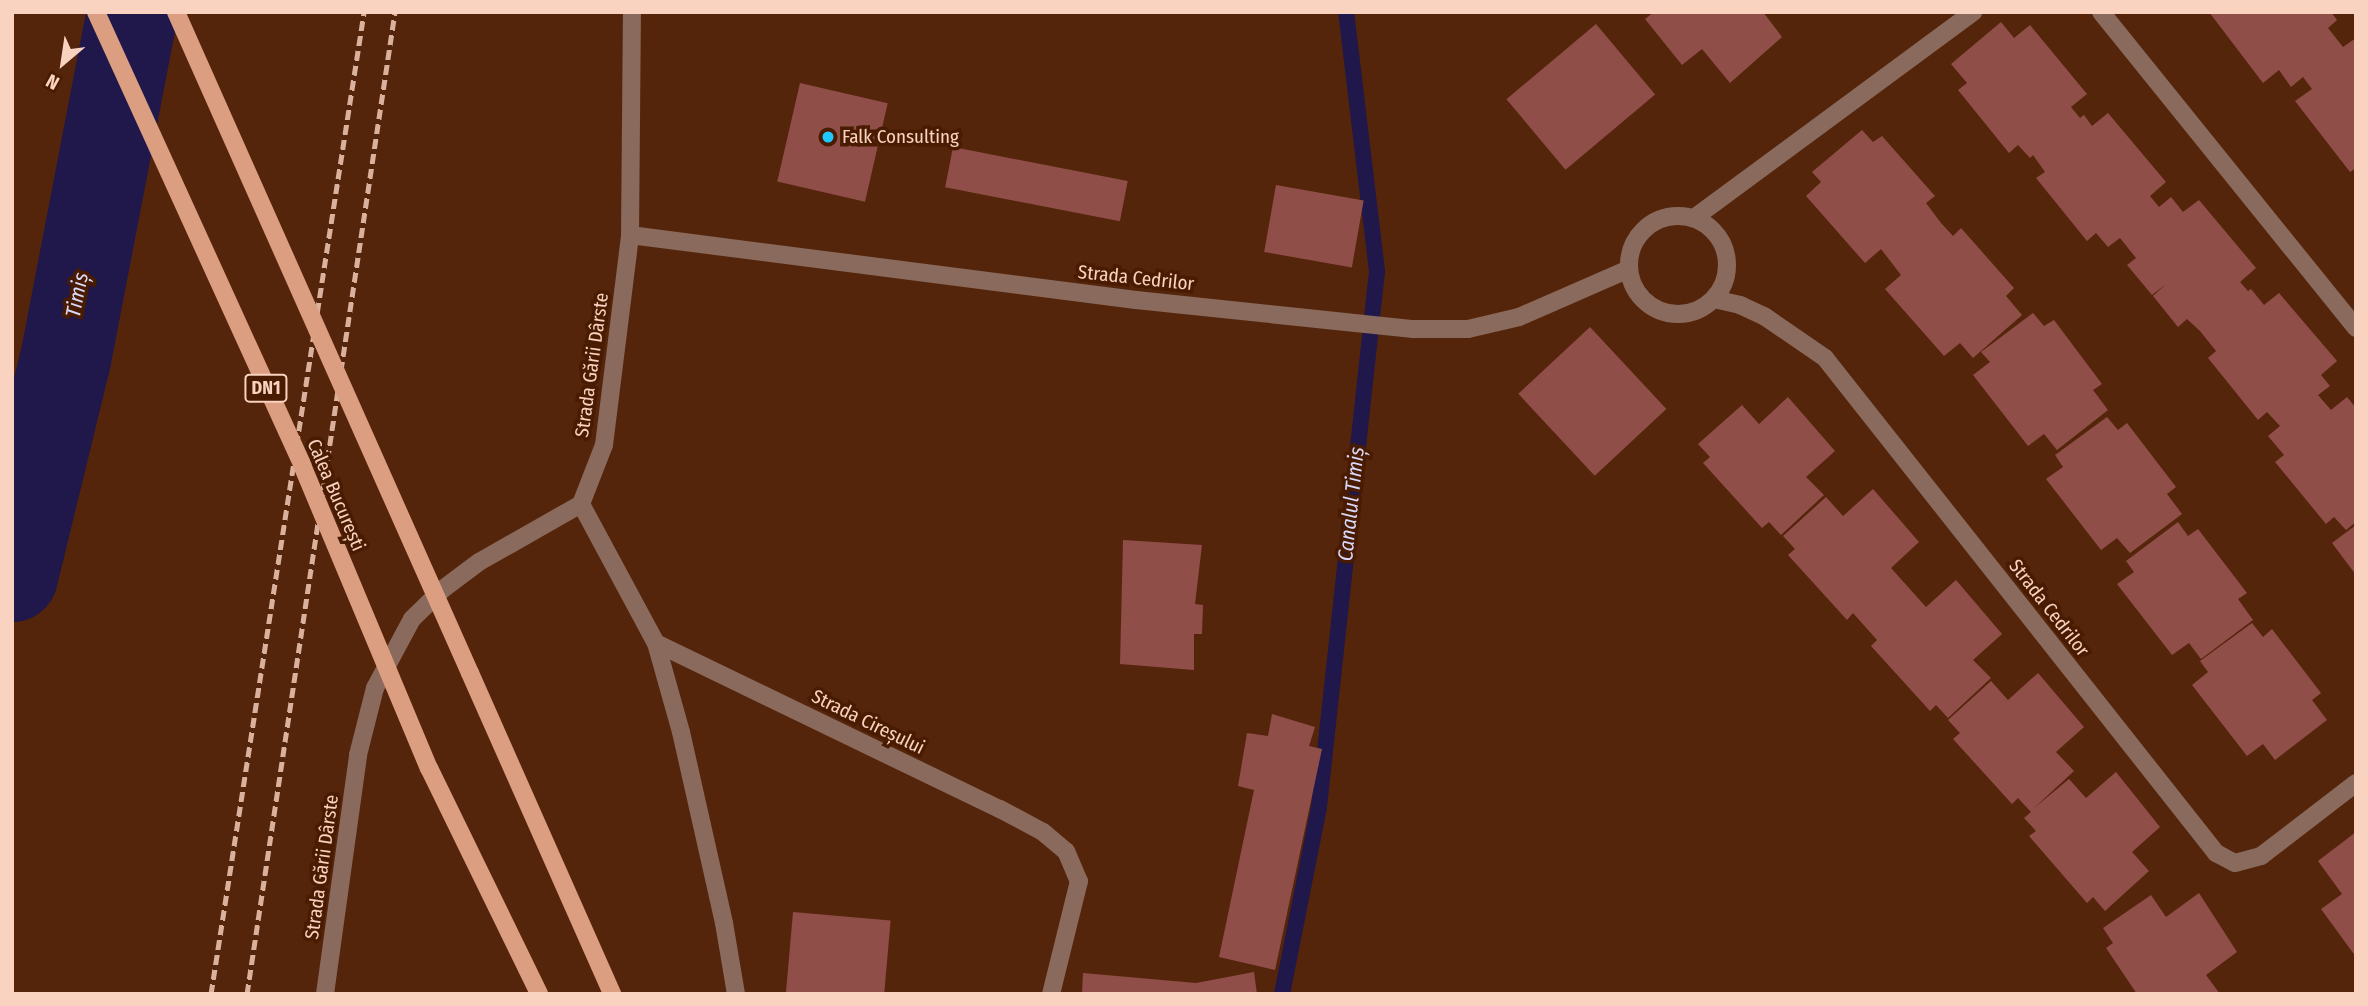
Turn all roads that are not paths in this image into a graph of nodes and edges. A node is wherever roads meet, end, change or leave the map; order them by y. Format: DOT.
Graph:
graph roads {
  1 [pos="96,12"];
  2 [pos="176,12"];
  3 [pos="632,12"];
  4 [pos="1973,12"];
  5 [pos="2101,12"];
  6 [pos="1694,218"];
  7 [pos="630,235"];
  8 [pos="1629,269"];
  9 [pos="1714,299"];
  10 [pos="2356,328"];
  11 [pos="581,503"];
  12 [pos="656,643"];
  13 [pos="2356,783"];
  14 [pos="325,994"];
  15 [pos="539,994"];
  16 [pos="612,994"];
  17 [pos="736,994"];
  18 [pos="1051,994"];
  1 -- 15 [label="main road, Calea București / DN1, bridge"];
  2 -- 16 [label="main road, bridge"];
  3 -- 7 [label="street, Strada Gării Dârste"];
  4 -- 6 [label="street"];
  5 -- 10 [label="street"];
  6 -- 8 [label="street"];
  6 -- 9 [label="street"];
  7 -- 8 [label="street, Strada Cedrilor"];
  7 -- 11 [label="street, Strada Gării Dârste"];
  8 -- 9 [label="street"];
  9 -- 13 [label="street, Strada Cedrilor"];
  11 -- 12 [label="street"];
  11 -- 14 [label="street, Strada Gării Dârste"];
  12 -- 17 [label="street"];
  12 -- 18 [label="street, Strada Cireșului"];
}
